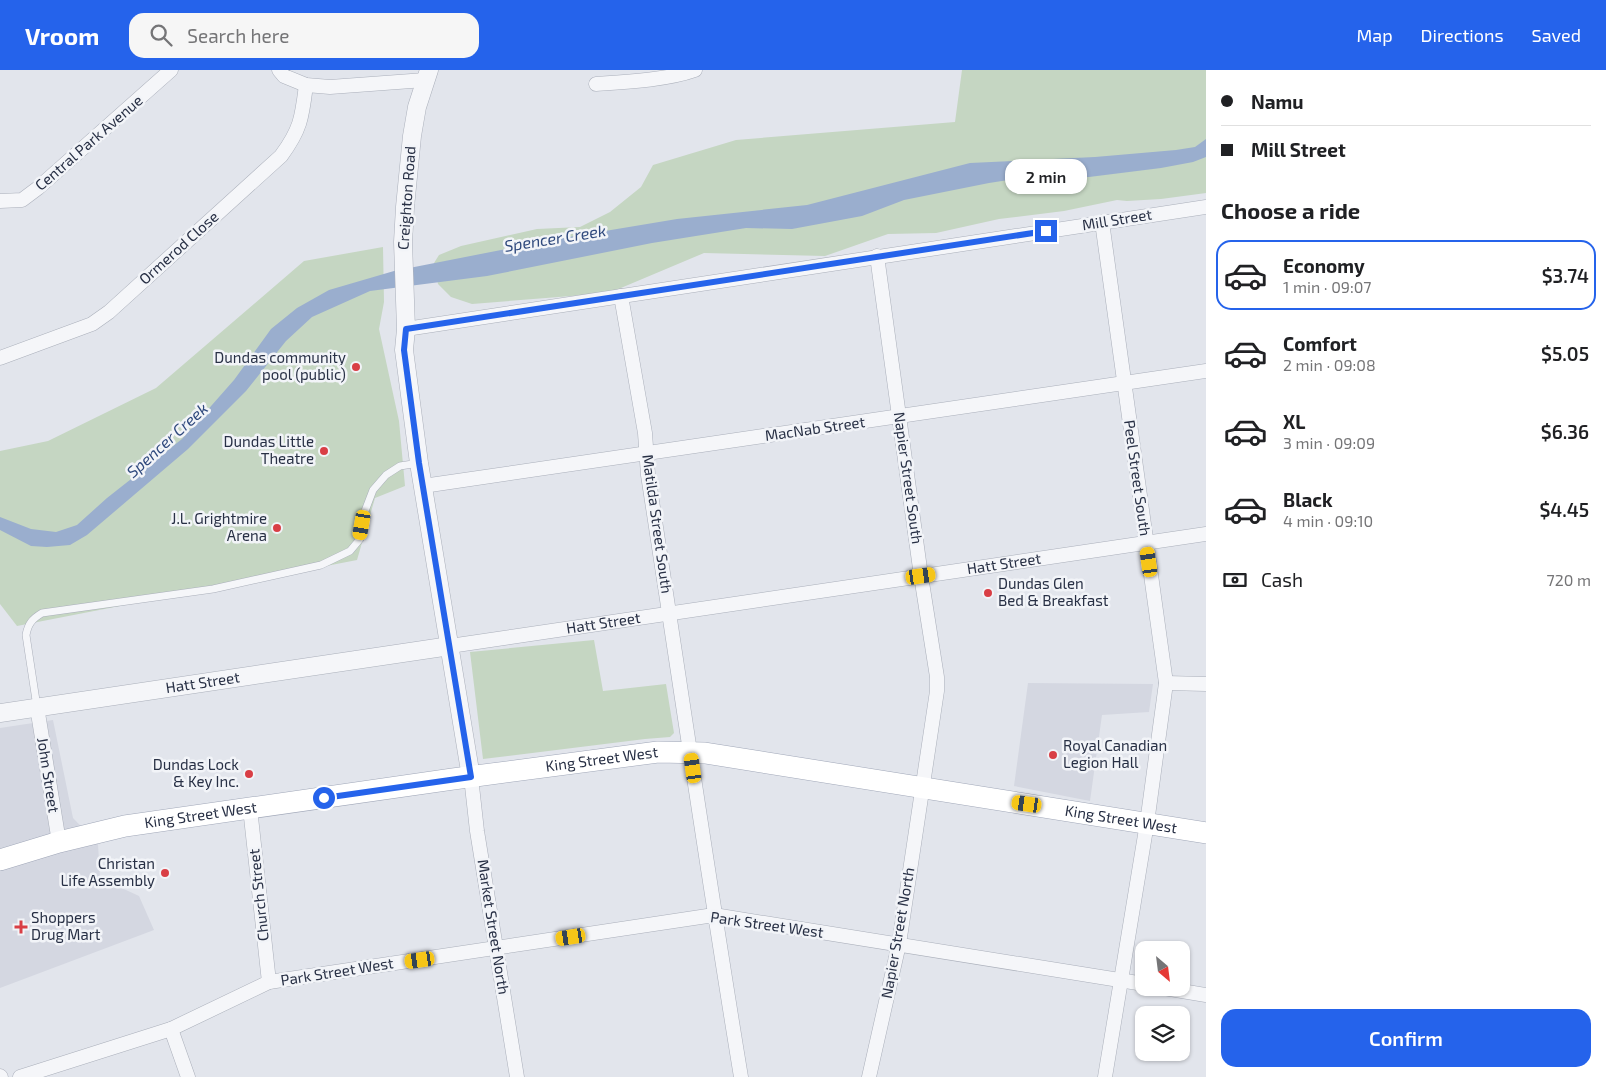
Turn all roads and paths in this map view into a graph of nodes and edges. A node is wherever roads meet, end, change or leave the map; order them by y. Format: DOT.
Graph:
graph roads {
  1 [pos="171,70"];
  2 [pos="279,70"];
  3 [pos="695,70"];
  4 [pos="427,75"];
  5 [pos="596,84"];
  6 [pos="306,85"];
  7 [pos="0,201"];
  8 [pos="1206,207"];
  9 [pos="1102,222"];
  10 [pos="878,256"];
  11 [pos="621,296"];
  12 [pos="406,329"];
  13 [pos="0,358"];
  14 [pos="1206,371"];
  15 [pos="1124,383"];
  16 [pos="899,417"];
  17 [pos="647,454"];
  18 [pos="419,463"];
  19 [pos="423,486"];
  20 [pos="1206,534"];
  21 [pos="1146,543"];
  22 [pos="921,576"];
  23 [pos="670,614"];
  24 [pos="450,646"];
  25 [pos="1166,684"];
  26 [pos="1206,684"];
  27 [pos="37,708"];
  28 [pos="0,713"];
  29 [pos="691,753"];
  30 [pos="471,777"];
  31 [pos="921,788"];
  32 [pos="250,808"];
  33 [pos="1147,824"];
  34 [pos="1206,833"];
  35 [pos="59,842"];
  36 [pos="0,860"];
  37 [pos="714,915"];
  38 [pos="899,944"];
  39 [pos="496,948"];
  40 [pos="1120,980"];
  41 [pos="269,982"];
  42 [pos="1135,982"];
  43 [pos="1190,992"];
  44 [pos="1206,995"];
  45 [pos="171,1029"];
  46 [pos="20,1077"];
  47 [pos="188,1077"];
  48 [pos="517,1077"];
  49 [pos="741,1077"];
  50 [pos="869,1077"];
  51 [pos="1105,1077"];
  1 -- 7 [label="street, Central Park Avenue"];
  2 -- 6 [label="street"];
  3 -- 5 [label="street"];
  4 -- 6 [label="street"];
  4 -- 12 [label="street, Creighton Road"];
  6 -- 13 [label="street, Ormerod Close"];
  8 -- 9 [label="street, Mill Street"];
  9 -- 10 [label="street, Mill Street"];
  9 -- 15 [label="street, Peel Street South"];
  10 -- 11 [label="street, Mill Street"];
  10 -- 16 [label="street, Napier Street South"];
  11 -- 12 [label="street, Mill Street"];
  11 -- 17 [label="street, Matilda Street South"];
  12 -- 18 [label="street, Creighton Road"];
  14 -- 15 [label="street, MacNab Street"];
  15 -- 16 [label="street, MacNab Street"];
  15 -- 21 [label="street, Peel Street South"];
  16 -- 17 [label="street, MacNab Street"];
  16 -- 22 [label="street, Napier Street South"];
  17 -- 19 [label="street, MacNab Street"];
  17 -- 23 [label="street, Matilda Street South"];
  18 -- 19 [label="street, Creighton Road"];
  18 -- 27 [label="lane"];
  19 -- 24 [label="street, Creighton Road"];
  20 -- 21 [label="street, Hatt Street"];
  21 -- 22 [label="street, Hatt Street"];
  21 -- 25 [label="street, Peel Street South"];
  22 -- 23 [label="street, Hatt Street"];
  22 -- 31 [label="street, Napier Street South"];
  23 -- 24 [label="street, Hatt Street"];
  23 -- 29 [label="street, Matilda Street South"];
  24 -- 27 [label="street, Hatt Street"];
  24 -- 30 [label="street, Creighton Road"];
  25 -- 26 [label="street"];
  25 -- 33 [label="street, Peel Street South"];
  27 -- 28 [label="street, Hatt Street"];
  27 -- 35 [label="street, John Street"];
  29 -- 30 [label="main road, King Street West"];
  29 -- 31 [label="main road, King Street West"];
  29 -- 37 [label="street, Matilda Street South"];
  30 -- 32 [label="main road, King Street West"];
  30 -- 39 [label="street, Market Street North"];
  31 -- 33 [label="main road, King Street West"];
  31 -- 38 [label="street, Napier Street North"];
  32 -- 35 [label="main road, King Street West"];
  32 -- 41 [label="street, Church Street"];
  33 -- 34 [label="main road, King Street West"];
  33 -- 40 [label="street, Peel Street South"];
  35 -- 36 [label="main road, King Street West"];
  37 -- 38 [label="street, Park Street West"];
  37 -- 39 [label="street, Park Street West"];
  37 -- 49 [label="street, Matilda Street South"];
  38 -- 40 [label="street, Park Street West"];
  38 -- 50 [label="street, Napier Street North"];
  39 -- 41 [label="street, Park Street West"];
  39 -- 48 [label="street, Market Street North"];
  40 -- 42 [label="street, Park Street West"];
  40 -- 51 [label="street, Peel Street South"];
  41 -- 45 [label="street, Park Street West"];
  43 -- 44 [label="street"];
  45 -- 46 [label="street, Park Street West"];
  45 -- 47 [label="street"];
}
